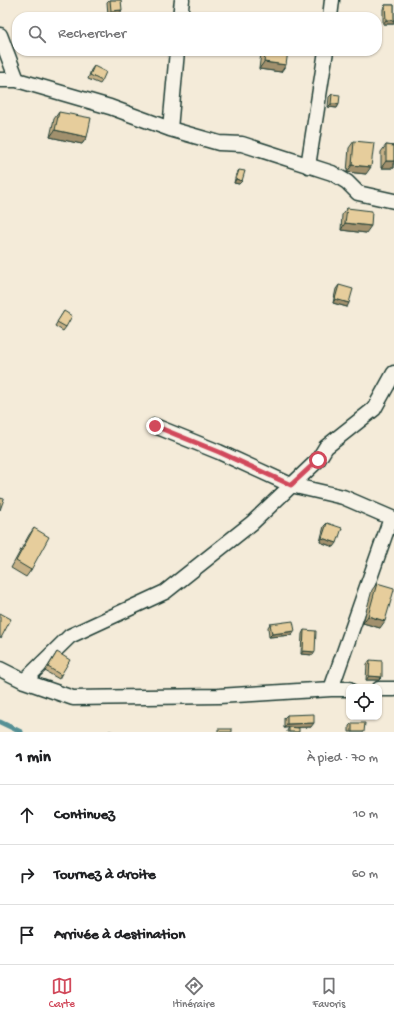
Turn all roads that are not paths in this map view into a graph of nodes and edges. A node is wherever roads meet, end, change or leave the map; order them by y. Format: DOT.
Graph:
graph roads {
  1 [pos="182,0"];
  2 [pos="332,0"];
  3 [pos="181,12"];
  4 [pos="331,12"];
  5 [pos="0,35"];
  6 [pos="177,56"];
  7 [pos="325,56"];
  8 [pos="0,80"];
  9 [pos="17,80"];
  10 [pos="170,129"];
  11 [pos="308,166"];
  12 [pos="394,201"];
  13 [pos="394,373"];
  14 [pos="155,426"];
  15 [pos="291,485"];
  16 [pos="393,518"];
  17 [pos="0,669"];
  18 [pos="24,681"];
  19 [pos="331,689"];
  20 [pos="346,689"];
  21 [pos="382,689"];
  22 [pos="394,689"];
  1 -- 3 [label="street"];
  2 -- 4 [label="street"];
  5 -- 9 [label="street"];
  6 -- 10 [label="street"];
  7 -- 11 [label="street"];
  8 -- 9 [label="street"];
  9 -- 10 [label="street"];
  10 -- 11 [label="street"];
  11 -- 12 [label="street"];
  13 -- 15 [label="street"];
  14 -- 15 [label="street"];
  15 -- 16 [label="street"];
  15 -- 18 [label="street"];
  16 -- 19 [label="street"];
  17 -- 18 [label="street"];
  18 -- 19 [label="street"];
  19 -- 20 [label="street"];
  21 -- 22 [label="street"];
}
